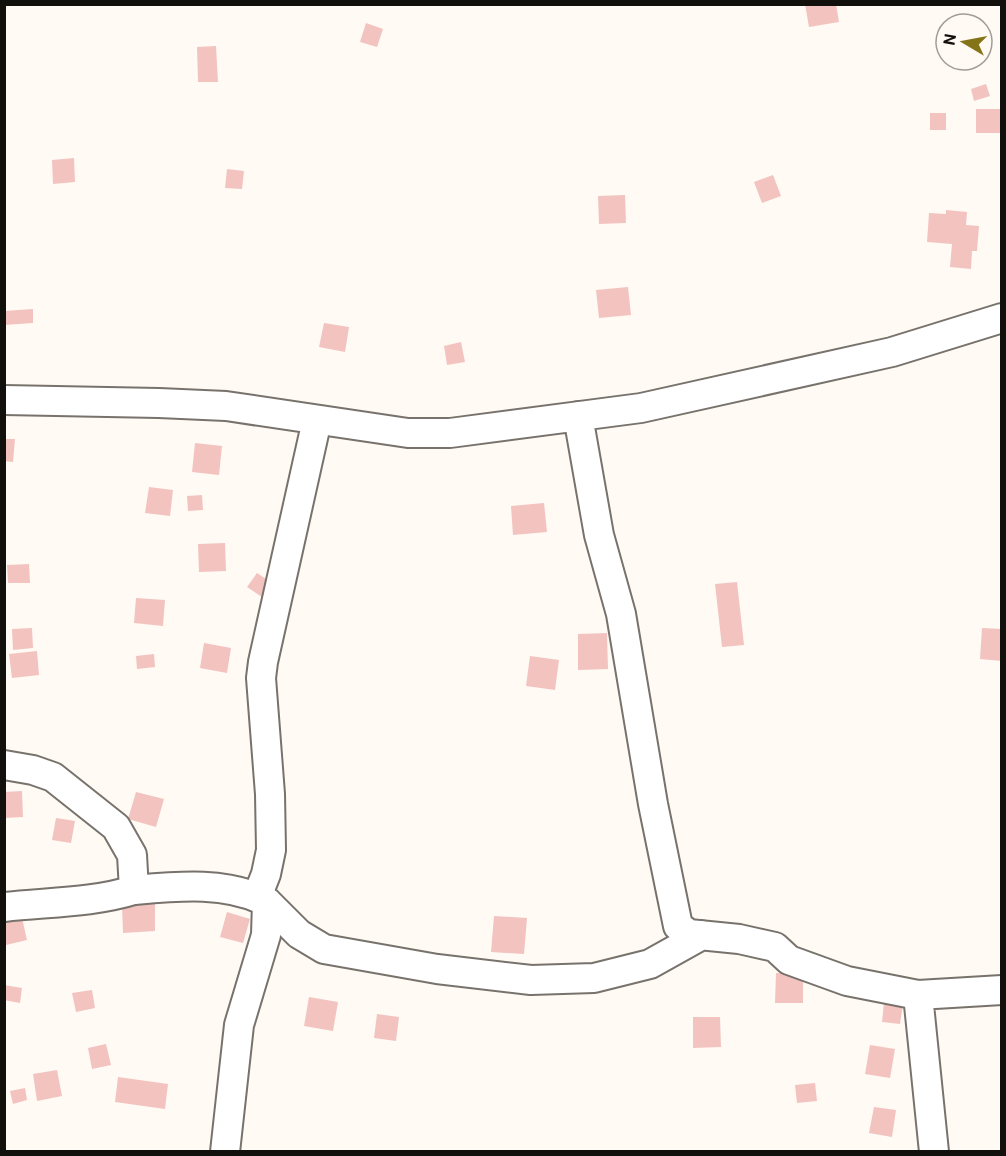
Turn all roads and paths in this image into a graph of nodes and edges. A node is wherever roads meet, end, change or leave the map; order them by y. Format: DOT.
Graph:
graph roads {
  1 [pos="1002,318"];
  2 [pos="4,400"];
  3 [pos="578,416"];
  4 [pos="316,420"];
  5 [pos="4,765"];
  6 [pos="134,890"];
  7 [pos="262,899"];
  8 [pos="4,907"];
  9 [pos="702,935"];
  10 [pos="1002,990"];
  11 [pos="918,995"];
  12 [pos="225,1152"];
  13 [pos="934,1152"];
  1 -- 3 [label="street"];
  2 -- 4 [label="street"];
  3 -- 4 [label="street"];
  3 -- 9 [label="street"];
  4 -- 7 [label="street"];
  5 -- 6 [label="street"];
  6 -- 7 [label="street"];
  6 -- 8 [label="street"];
  7 -- 9 [label="street"];
  7 -- 12 [label="street"];
  9 -- 11 [label="street"];
  10 -- 11 [label="street"];
  11 -- 13 [label="street"];
}
